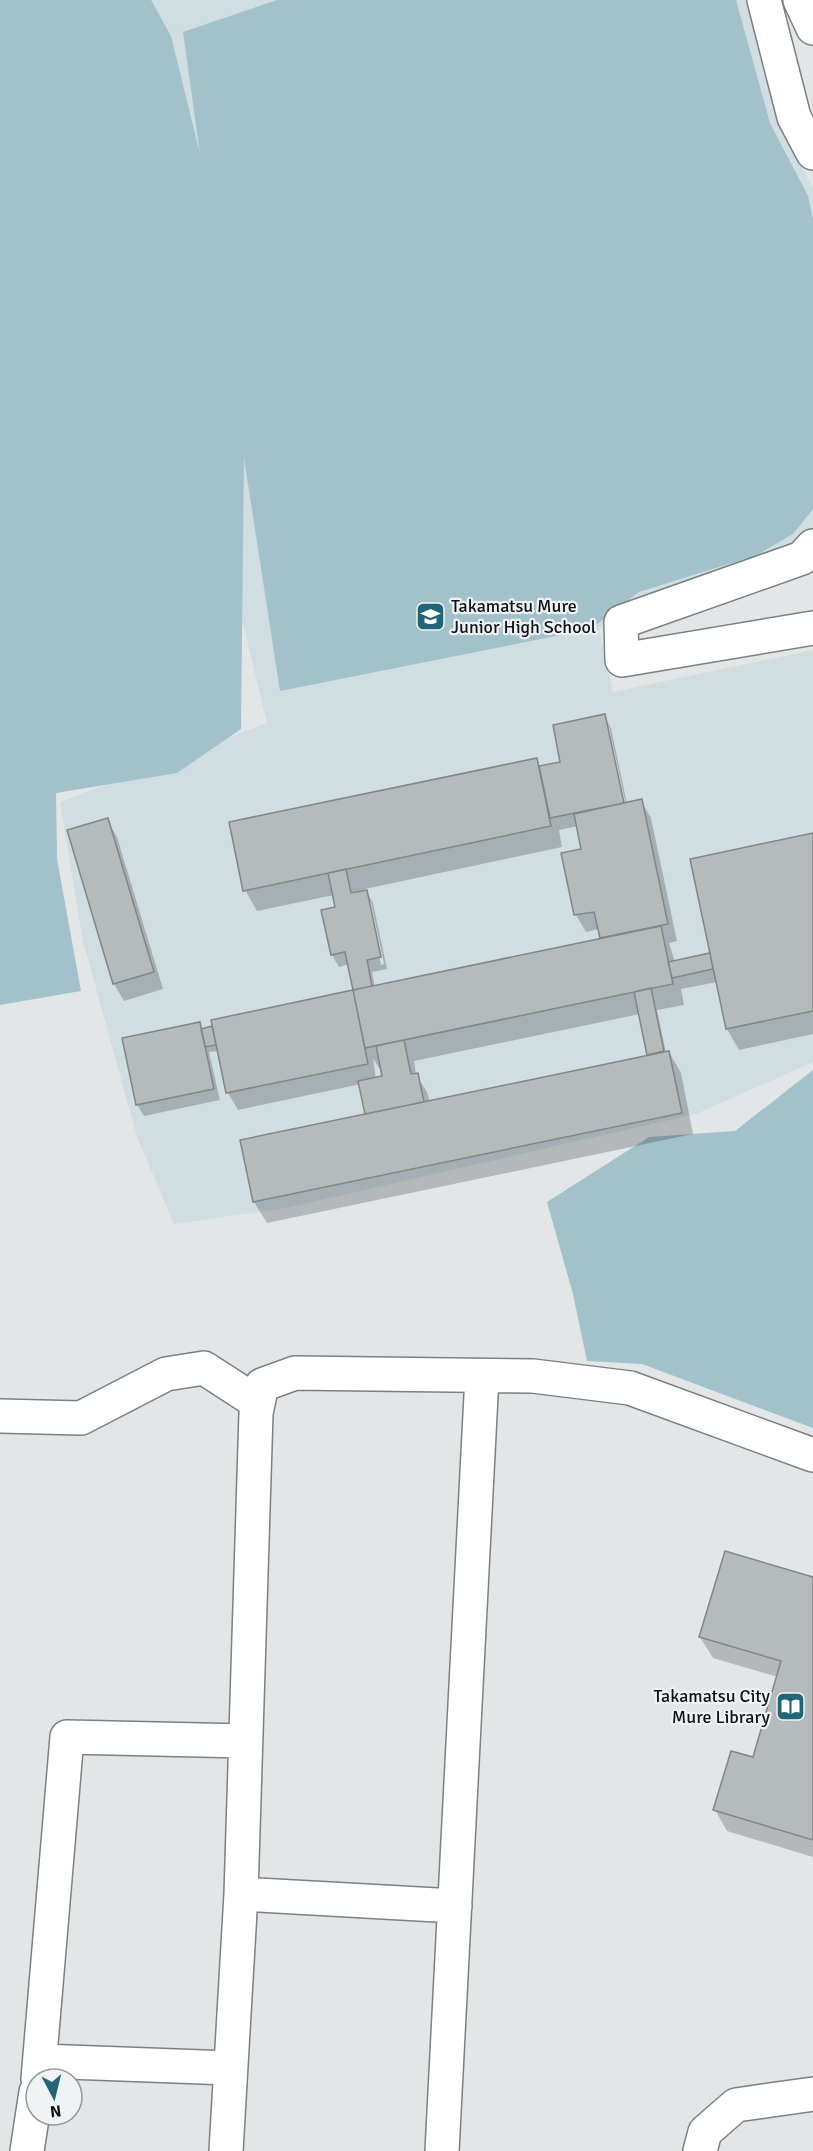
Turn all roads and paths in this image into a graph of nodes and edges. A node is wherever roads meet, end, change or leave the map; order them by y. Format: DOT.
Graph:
graph roads {
  1 [pos="764,0"];
  2 [pos="800,0"];
  3 [pos="813,28"];
  4 [pos="813,153"];
  5 [pos="813,546"];
  6 [pos="813,628"];
  7 [pos="482,1376"];
  8 [pos="258,1403"];
  9 [pos="0,1416"];
  10 [pos="813,1455"];
  11 [pos="245,1741"];
  12 [pos="241,1894"];
  13 [pos="454,1906"];
  14 [pos="40,2067"];
  15 [pos="230,2068"];
  16 [pos="84,2070"];
  17 [pos="813,2094"];
  18 [pos="31,2127"];
  19 [pos="27,2151"];
  20 [pos="226,2151"];
  21 [pos="442,2151"];
  22 [pos="700,2151"];
  1 -- 4 [label="street"];
  2 -- 3 [label="street"];
  5 -- 6 [label="street"];
  7 -- 8 [label="street"];
  7 -- 10 [label="street"];
  7 -- 13 [label="street"];
  8 -- 9 [label="street"];
  8 -- 11 [label="street"];
  11 -- 12 [label="street"];
  11 -- 14 [label="street"];
  12 -- 13 [label="street"];
  12 -- 15 [label="street"];
  13 -- 21 [label="street"];
  15 -- 16 [label="street"];
  15 -- 20 [label="street"];
  17 -- 22 [label="street"];
  18 -- 19 [label="street"];
}
